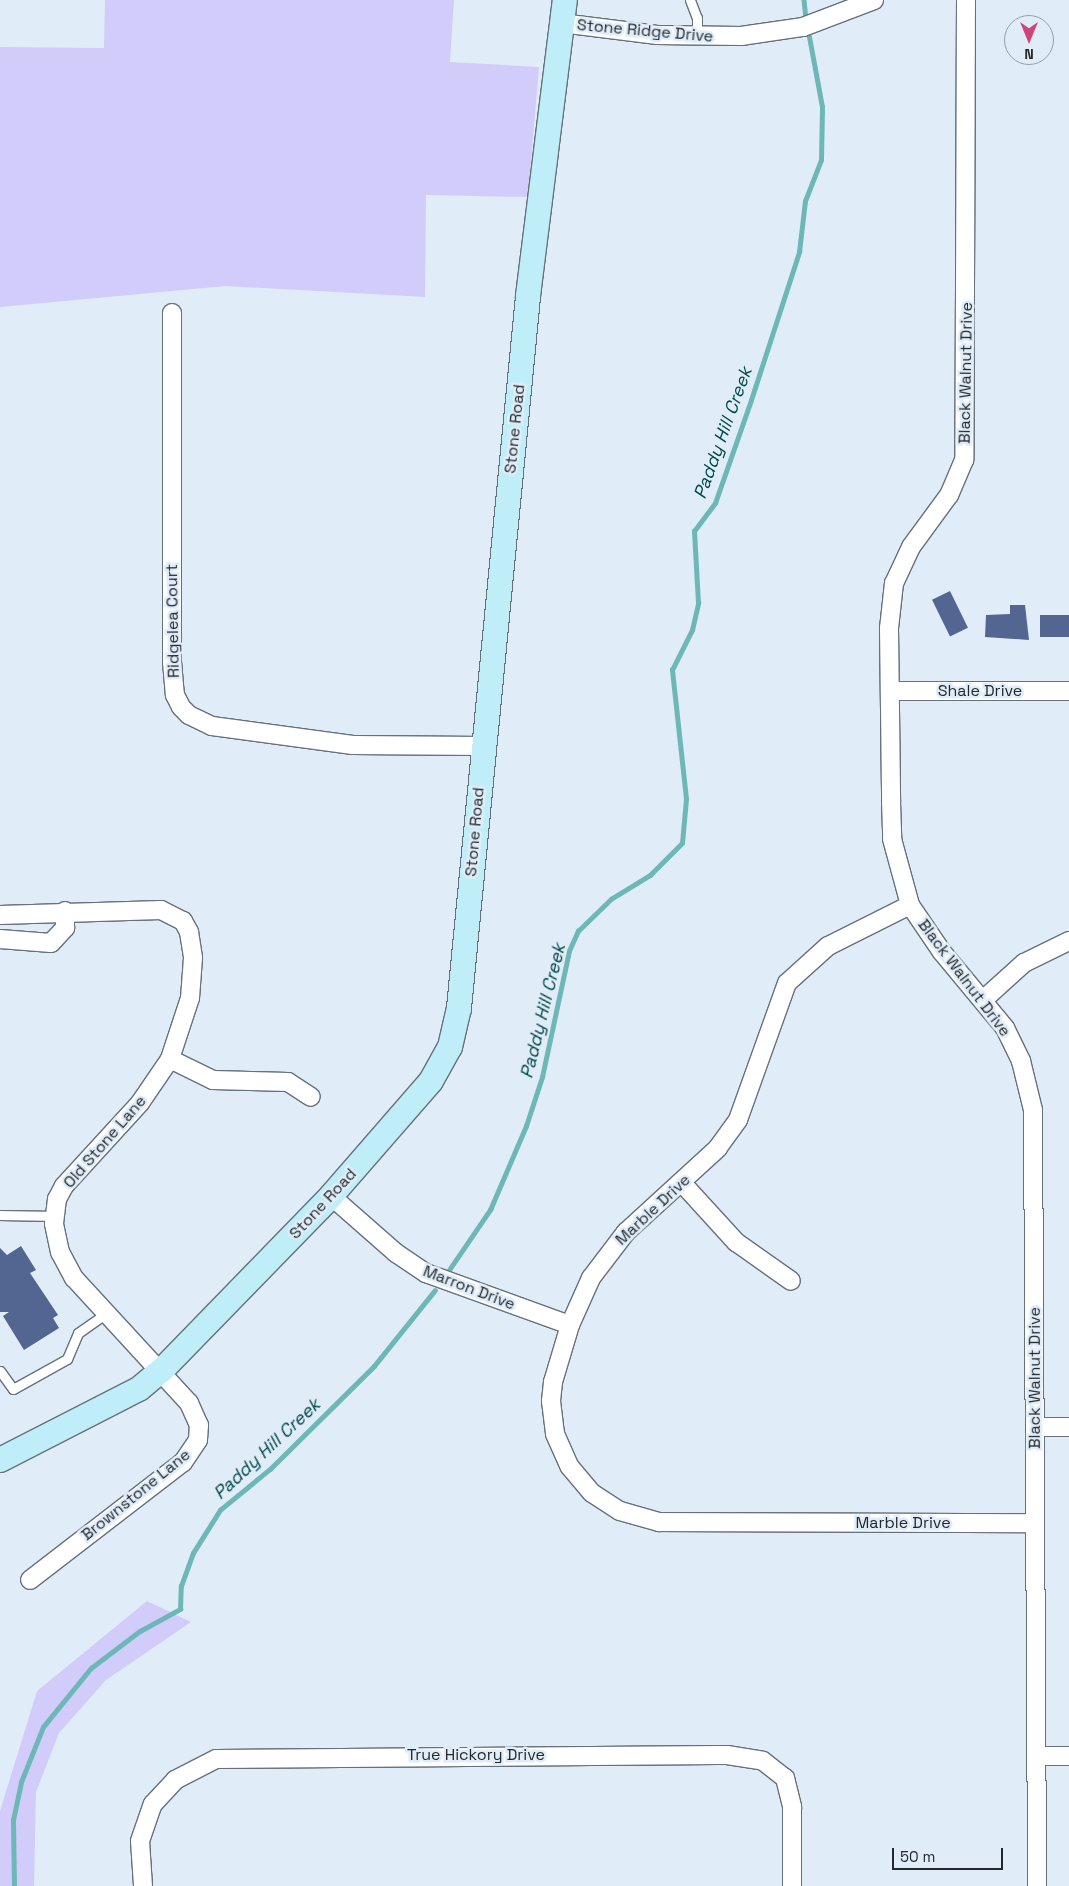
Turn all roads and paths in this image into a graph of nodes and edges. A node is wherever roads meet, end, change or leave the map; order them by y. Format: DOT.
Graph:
graph roads {
  1 [pos="690,0"];
  2 [pos="874,0"];
  3 [pos="966,0"];
  4 [pos="563,11"];
  5 [pos="697,37"];
  6 [pos="172,313"];
  7 [pos="892,691"];
  8 [pos="1069,691"];
  9 [pos="483,746"];
  10 [pos="910,905"];
  11 [pos="65,911"];
  12 [pos="0,915"];
  13 [pos="0,939"];
  14 [pos="1069,941"];
  15 [pos="983,1000"];
  16 [pos="170,1060"];
  17 [pos="311,1097"];
  18 [pos="683,1184"];
  19 [pos="332,1196"];
  20 [pos="0,1215"];
  21 [pos="54,1216"];
  22 [pos="791,1282"];
  23 [pos="108,1313"];
  24 [pos="570,1325"];
  25 [pos="162,1370"];
  26 [pos="0,1371"];
  27 [pos="1036,1427"];
  28 [pos="1069,1427"];
  29 [pos="0,1460"];
  30 [pos="1035,1523"];
  31 [pos="30,1580"];
  32 [pos="1037,1756"];
  33 [pos="1069,1756"];
  34 [pos="143,1886"];
  35 [pos="792,1886"];
  36 [pos="1037,1886"];
  1 -- 5 [label="lane"];
  2 -- 5 [label="street, Stone Ridge Drive"];
  3 -- 7 [label="street, Black Walnut Drive"];
  4 -- 5 [label="street, Stone Ridge Drive"];
  4 -- 9 [label="street, Stone Road"];
  6 -- 9 [label="street, Ridgelea Court"];
  7 -- 8 [label="street, Shale Drive"];
  7 -- 10 [label="street, Black Walnut Drive"];
  9 -- 19 [label="street, Stone Road"];
  10 -- 15 [label="street, Black Walnut Drive"];
  10 -- 18 [label="street, Marble Drive"];
  11 -- 12 [label="street, Old Stone Lane"];
  11 -- 13 [label="street"];
  11 -- 16 [label="street, Old Stone Lane"];
  14 -- 15 [label="street"];
  15 -- 27 [label="street, Black Walnut Drive"];
  16 -- 17 [label="street"];
  16 -- 21 [label="street, Old Stone Lane"];
  18 -- 22 [label="street"];
  18 -- 24 [label="street, Marble Drive"];
  19 -- 24 [label="street, Marron Drive"];
  19 -- 25 [label="street, Stone Road"];
  20 -- 21 [label="lane"];
  21 -- 23 [label="street, Old Stone Lane"];
  23 -- 25 [label="street, Old Stone Lane"];
  23 -- 26 [label="lane"];
  24 -- 30 [label="street, Marble Drive"];
  25 -- 29 [label="street, Stone Road"];
  25 -- 31 [label="street, Brownstone Lane"];
  27 -- 28 [label="street"];
  27 -- 30 [label="street, Black Walnut Drive"];
  30 -- 32 [label="street, Black Walnut Drive"];
  32 -- 33 [label="street"];
  32 -- 36 [label="street, Black Walnut Drive"];
  34 -- 35 [label="street, True Hickory Drive"];
}
